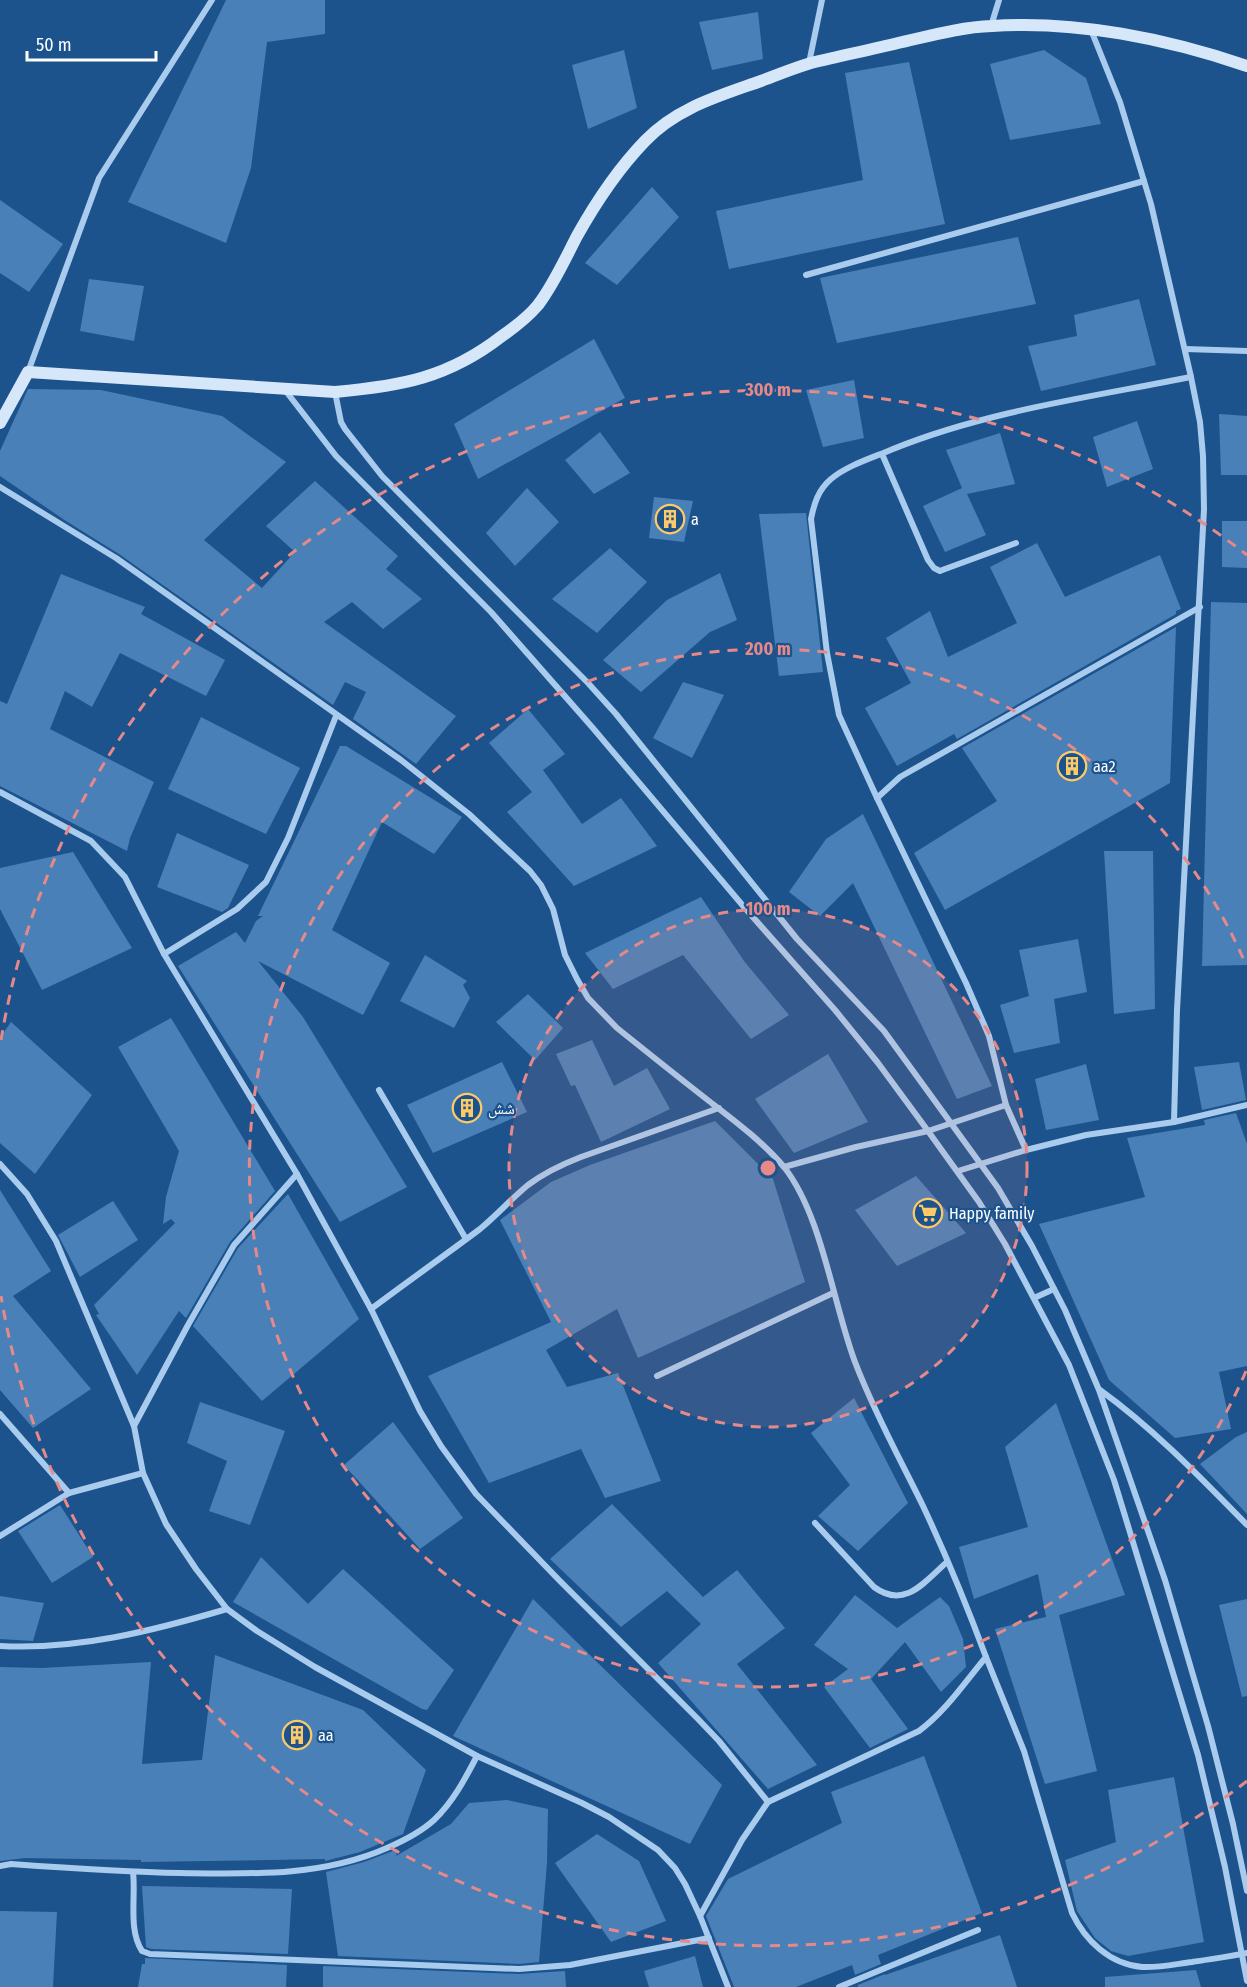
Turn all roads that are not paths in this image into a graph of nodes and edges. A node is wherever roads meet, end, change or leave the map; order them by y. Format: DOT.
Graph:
graph roads {
  1 [pos="212,0"];
  2 [pos="822,0"];
  3 [pos="999,0"];
  4 [pos="991,26"];
  5 [pos="1090,29"];
  6 [pos="809,64"];
  7 [pos="1247,66"];
  8 [pos="1144,182"];
  9 [pos="806,275"];
  10 [pos="1185,349"];
  11 [pos="1247,351"];
  12 [pos="28,372"];
  13 [pos="1191,377"];
  14 [pos="285,389"];
  15 [pos="335,392"];
  16 [pos="0,423"];
  17 [pos="882,454"];
  18 [pos="0,487"];
  19 [pos="1016,543"];
  20 [pos="1200,607"];
  21 [pos="336,716"];
  22 [pos="0,792"];
  23 [pos="877,798"];
  24 [pos="164,954"];
  25 [pos="379,1090"];
  26 [pos="1006,1105"];
  27 [pos="1247,1105"];
  28 [pos="719,1108"];
  29 [pos="1174,1122"];
  30 [pos="952,1123"];
  31 [pos="928,1131"];
  32 [pos="1026,1150"];
  33 [pos="0,1164"];
  34 [pos="981,1164"];
  35 [pos="784,1167"];
  36 [pos="958,1172"];
  37 [pos="297,1174"];
  38 [pos="466,1239"];
  39 [pos="1054,1289"];
  40 [pos="833,1293"];
  41 [pos="1034,1298"];
  42 [pos="371,1309"];
  43 [pos="657,1376"];
  44 [pos="1100,1390"];
  45 [pos="0,1414"];
  46 [pos="134,1426"];
  47 [pos="143,1473"];
  48 [pos="69,1493"];
  49 [pos="815,1523"];
  50 [pos="1247,1525"];
  51 [pos="0,1536"];
  52 [pos="948,1562"];
  53 [pos="227,1609"];
  54 [pos="0,1646"];
  55 [pos="986,1657"];
  56 [pos="477,1756"];
  57 [pos="768,1802"];
  58 [pos="0,1866"];
  59 [pos="133,1872"];
  60 [pos="1247,1891"];
  61 [pos="700,1916"];
  62 [pos="978,1930"];
  63 [pos="709,1938"];
  64 [pos="1245,1954"];
  65 [pos="1247,1981"];
  66 [pos="728,1987"];
  67 [pos="839,1987"];
  1 -- 12 [label="street"];
  2 -- 6 [label="street"];
  3 -- 4 [label="street"];
  4 -- 5 [label="street"];
  4 -- 6 [label="street"];
  5 -- 7 [label="street"];
  5 -- 8 [label="street"];
  6 -- 15 [label="street"];
  8 -- 9 [label="street"];
  8 -- 10 [label="street"];
  10 -- 11 [label="street"];
  10 -- 13 [label="street"];
  12 -- 14 [label="street"];
  12 -- 16 [label="street"];
  13 -- 17 [label="street"];
  13 -- 20 [label="street"];
  14 -- 15 [label="street"];
  14 -- 31 [label="street"];
  15 -- 30 [label="street"];
  17 -- 19 [label="street"];
  17 -- 23 [label="street"];
  18 -- 21 [label="street"];
  20 -- 23 [label="street"];
  20 -- 29 [label="street"];
  21 -- 24 [label="street"];
  21 -- 28 [label="street"];
  22 -- 24 [label="street"];
  23 -- 26 [label="street"];
  24 -- 37 [label="street"];
  25 -- 38 [label="street"];
  26 -- 30 [label="street"];
  26 -- 32 [label="street"];
  27 -- 29 [label="street"];
  28 -- 35 [label="street"];
  28 -- 38 [label="street"];
  29 -- 32 [label="street"];
  30 -- 31 [label="street"];
  30 -- 34 [label="street"];
  31 -- 35 [label="street"];
  31 -- 36 [label="street"];
  32 -- 34 [label="street"];
  33 -- 46 [label="street"];
  34 -- 36 [label="street"];
  34 -- 39 [label="street"];
  35 -- 40 [label="street"];
  36 -- 41 [label="street"];
  37 -- 42 [label="street"];
  37 -- 46 [label="street"];
  38 -- 42 [label="street"];
  39 -- 41 [label="street"];
  39 -- 44 [label="street"];
  40 -- 43 [label="street"];
  40 -- 52 [label="street"];
  41 -- 64 [label="street"];
  42 -- 57 [label="street"];
  44 -- 50 [label="street"];
  44 -- 60 [label="street"];
  45 -- 48 [label="street"];
  46 -- 47 [label="street"];
  47 -- 48 [label="street"];
  47 -- 53 [label="street"];
  48 -- 51 [label="street"];
  49 -- 52 [label="street"];
  52 -- 55 [label="street"];
  53 -- 54 [label="street"];
  53 -- 56 [label="street"];
  55 -- 57 [label="street"];
  55 -- 64 [label="street"];
  56 -- 59 [label="street"];
  56 -- 61 [label="street"];
  57 -- 61 [label="street"];
  58 -- 59 [label="street"];
  59 -- 63 [label="street"];
  61 -- 63 [label="street"];
  62 -- 67 [label="street"];
  63 -- 66 [label="street"];
  64 -- 65 [label="street"];
}
